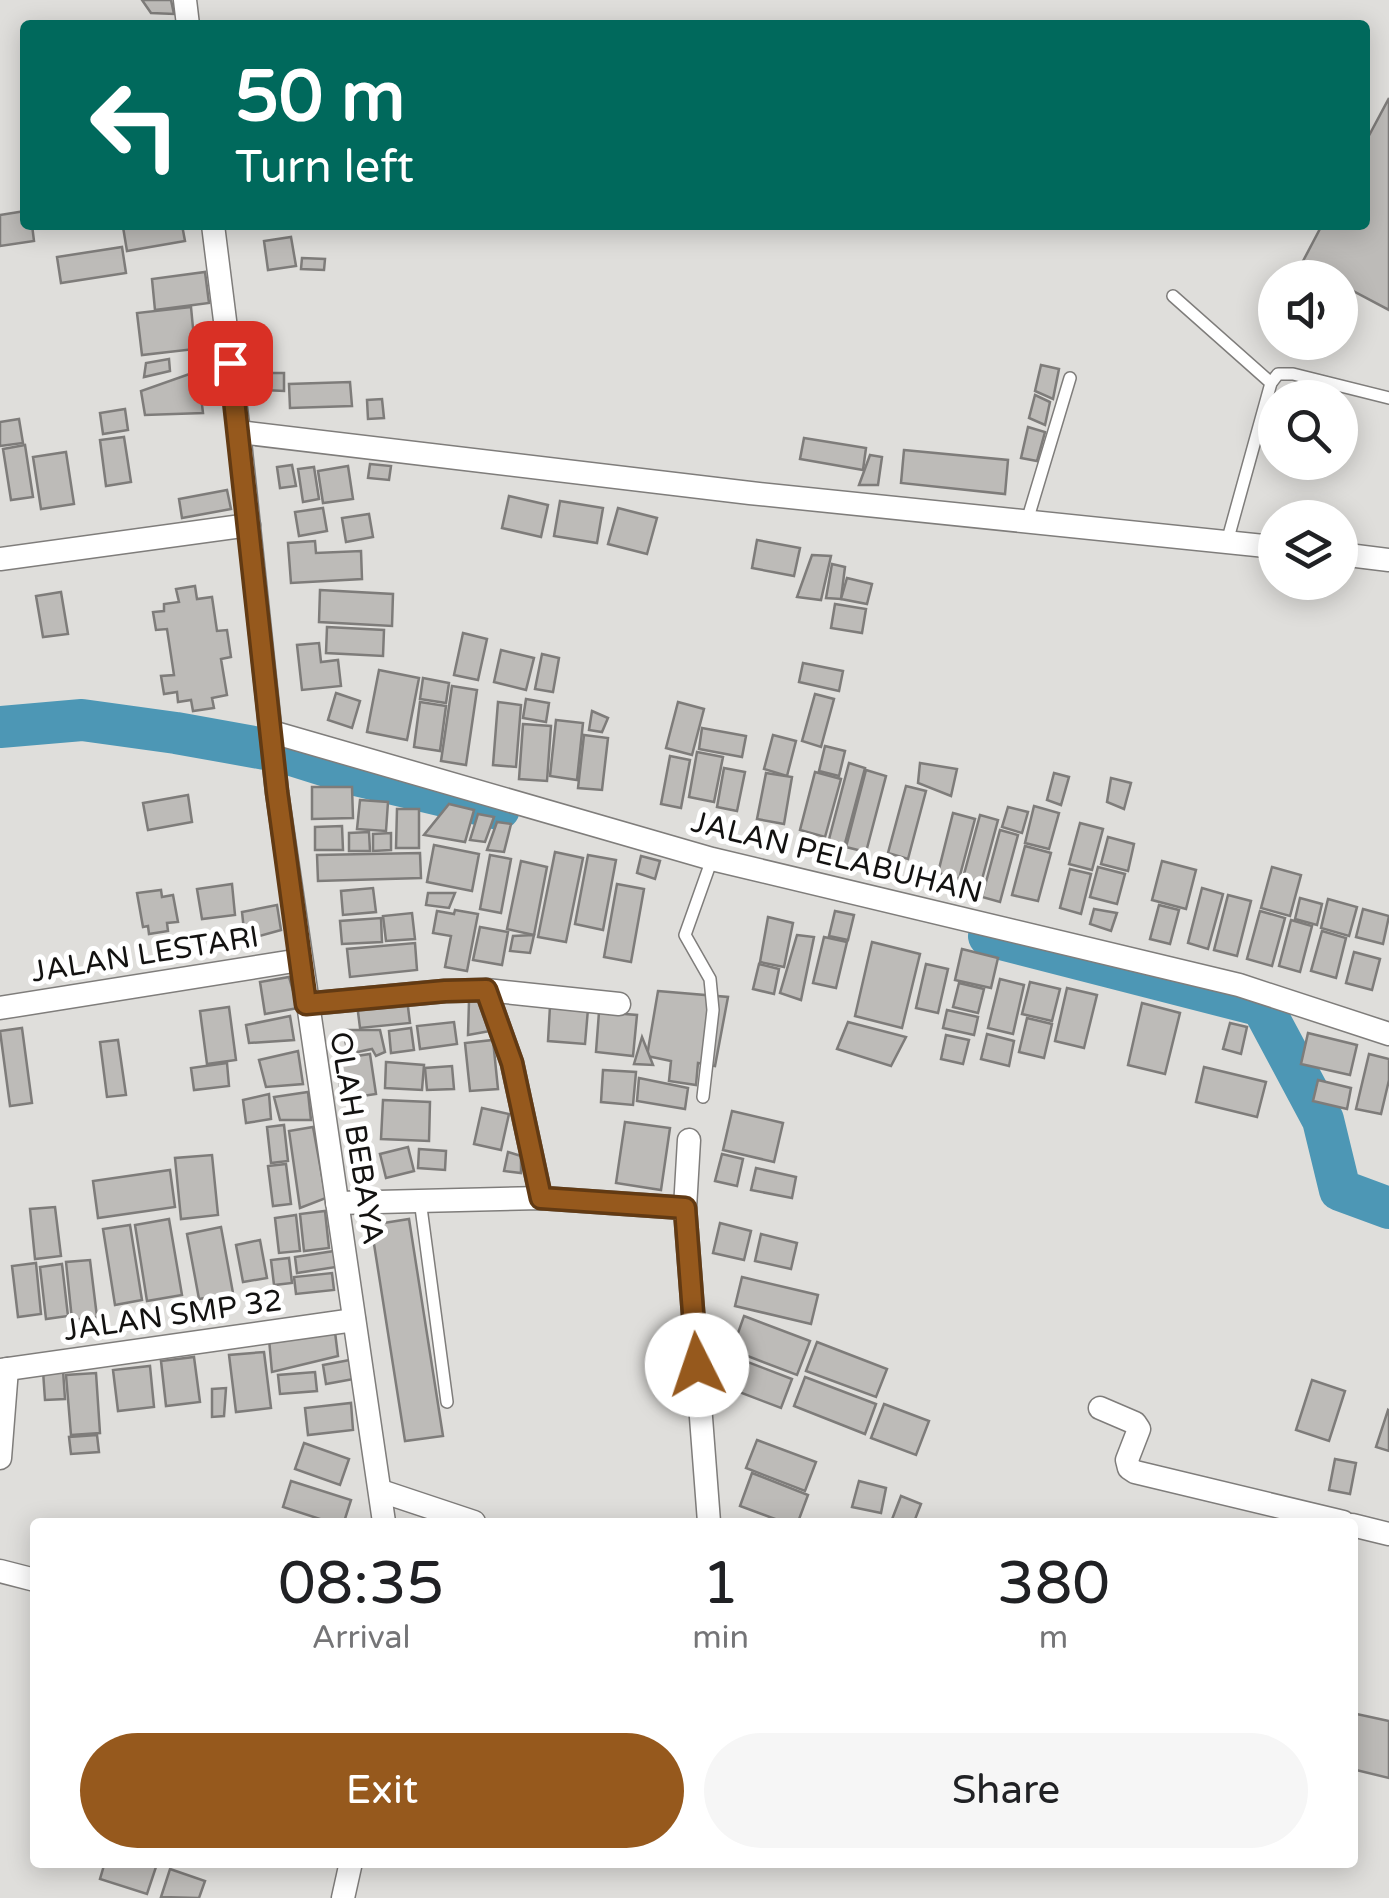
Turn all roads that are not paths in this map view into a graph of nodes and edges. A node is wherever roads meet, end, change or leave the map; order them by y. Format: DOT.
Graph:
graph roads {
  1 [pos="214,230"];
  2 [pos="1172,296"];
  3 [pos="1070,378"];
  4 [pos="1268,380"];
  5 [pos="1273,380"];
  6 [pos="1317,380"];
  7 [pos="1358,390"];
  8 [pos="1389,398"];
  9 [pos="1258,429"];
  10 [pos="239,432"];
  11 [pos="1027,522"];
  12 [pos="249,525"];
  13 [pos="1226,542"];
  14 [pos="1258,545"];
  15 [pos="1358,556"];
  16 [pos="0,560"];
  17 [pos="1389,560"];
  18 [pos="272,739"];
  19 [pos="711,863"];
  20 [pos="300,960"];
  21 [pos="486,990"];
  22 [pos="306,1004"];
  23 [pos="619,1004"];
  24 [pos="0,1008"];
  25 [pos="1389,1034"];
  26 [pos="703,1097"];
  27 [pos="689,1140"];
  28 [pos="541,1198"];
  29 [pos="420,1200"];
  30 [pos="337,1204"];
  31 [pos="685,1208"];
  32 [pos="354,1320"];
  33 [pos="3,1370"];
  34 [pos="447,1402"];
  35 [pos="1100,1408"];
  36 [pos="0,1458"];
  37 [pos="381,1491"];
  38 [pos="384,1518"];
  39 [pos="462,1518"];
  40 [pos="709,1518"];
  41 [pos="1326,1518"];
  42 [pos="1358,1526"];
  43 [pos="1389,1534"];
  44 [pos="0,1571"];
  45 [pos="30,1579"];
  46 [pos="350,1868"];
  47 [pos="343,1898"];
  1 -- 10 [label="street, OLAH BEBAYA"];
  2 -- 4 [label="lane"];
  3 -- 11 [label="lane"];
  5 -- 6 [label="lane"];
  7 -- 8 [label="lane"];
  9 -- 13 [label="lane"];
  10 -- 11 [label="street"];
  10 -- 12 [label="street, OLAH BEBAYA"];
  11 -- 13 [label="street"];
  12 -- 16 [label="street"];
  12 -- 18 [label="street, OLAH BEBAYA"];
  13 -- 14 [label="street"];
  15 -- 17 [label="street"];
  18 -- 19 [label="street, JALAN PELABUHAN"];
  18 -- 20 [label="street, OLAH BEBAYA"];
  19 -- 25 [label="street, JALAN PELABUHAN"];
  19 -- 26 [label="lane"];
  20 -- 22 [label="street, OLAH BEBAYA"];
  20 -- 24 [label="street, JALAN LESTARI"];
  21 -- 22 [label="street"];
  21 -- 23 [label="street"];
  21 -- 28 [label="street"];
  22 -- 30 [label="street, OLAH BEBAYA"];
  27 -- 31 [label="street"];
  28 -- 29 [label="street"];
  28 -- 31 [label="street"];
  29 -- 30 [label="street"];
  29 -- 34 [label="lane"];
  30 -- 32 [label="street, OLAH BEBAYA"];
  31 -- 40 [label="street"];
  32 -- 33 [label="street, JALAN SMP 32"];
  32 -- 37 [label="street, OLAH BEBAYA"];
  33 -- 36 [label="street"];
  35 -- 41 [label="street"];
  37 -- 38 [label="street, OLAH BEBAYA"];
  37 -- 39 [label="street"];
  42 -- 43 [label="street"];
  44 -- 45 [label="street"];
  46 -- 47 [label="street"];
}
